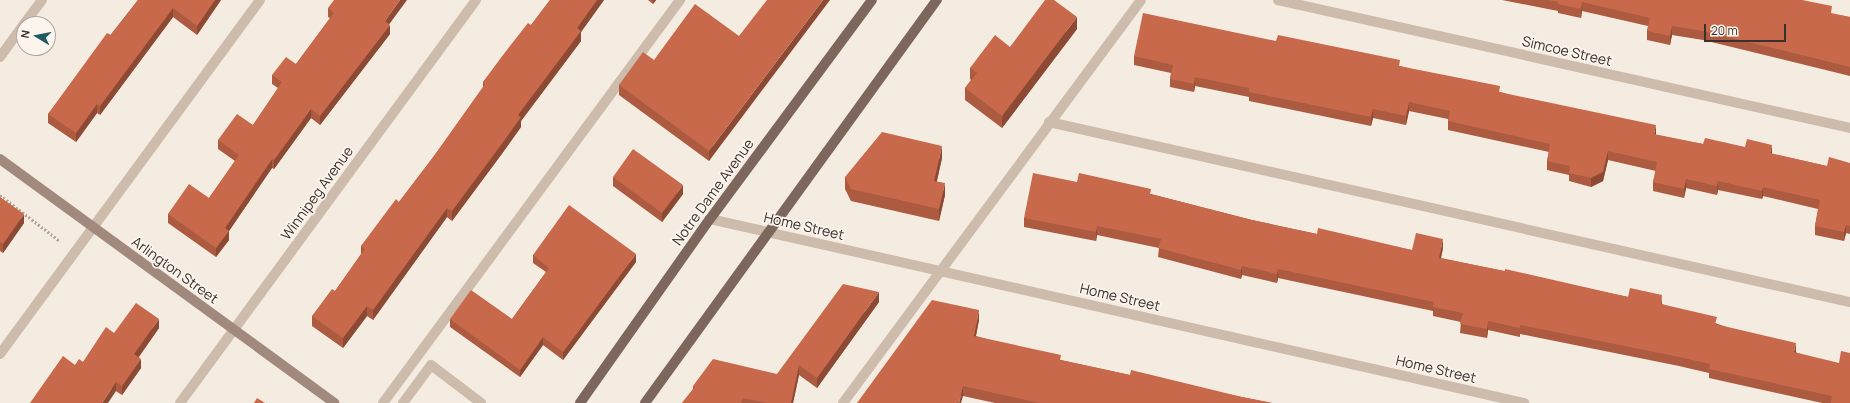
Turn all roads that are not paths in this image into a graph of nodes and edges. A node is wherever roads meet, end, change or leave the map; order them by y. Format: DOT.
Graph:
graph roads {
  1 [pos="42,0"];
  2 [pos="260,0"];
  3 [pos="476,0"];
  4 [pos="680,0"];
  5 [pos="872,0"];
  6 [pos="937,0"];
  7 [pos="1141,0"];
  8 [pos="1278,0"];
  9 [pos="30,16"];
  10 [pos="16,35"];
  11 [pos="0,57"];
  12 [pos="1050,122"];
  13 [pos="1850,128"];
  14 [pos="0,159"];
  15 [pos="710,219"];
  16 [pos="94,228"];
  17 [pos="770,233"];
  18 [pos="941,271"];
  19 [pos="1850,302"];
  20 [pos="234,330"];
  21 [pos="0,354"];
  22 [pos="180,403"];
  23 [pos="335,403"];
  24 [pos="382,403"];
  25 [pos="403,403"];
  26 [pos="481,403"];
  27 [pos="580,403"];
  28 [pos="645,403"];
  29 [pos="843,403"];
  30 [pos="1524,403"];
  1 -- 9 [label="street"];
  2 -- 16 [label="street"];
  3 -- 20 [label="street, Winnipeg Avenue"];
  4 -- 24 [label="street"];
  5 -- 15 [label="main road, Notre Dame Avenue"];
  6 -- 17 [label="main road"];
  7 -- 12 [label="street"];
  8 -- 13 [label="street, Simcoe Street"];
  10 -- 11 [label="street"];
  12 -- 18 [label="street"];
  12 -- 19 [label="street"];
  14 -- 16 [label="main road, Arlington Street"];
  15 -- 17 [label="street, Home Street"];
  15 -- 27 [label="main road, Notre Dame Avenue"];
  16 -- 20 [label="main road, Arlington Street"];
  16 -- 21 [label="street"];
  17 -- 18 [label="street, Home Street"];
  17 -- 28 [label="main road"];
  18 -- 29 [label="street"];
  18 -- 30 [label="street, Home Street"];
  20 -- 22 [label="street, Winnipeg Avenue"];
  20 -- 23 [label="main road, Arlington Street"];
  25 -- 26 [label="street"];
}
